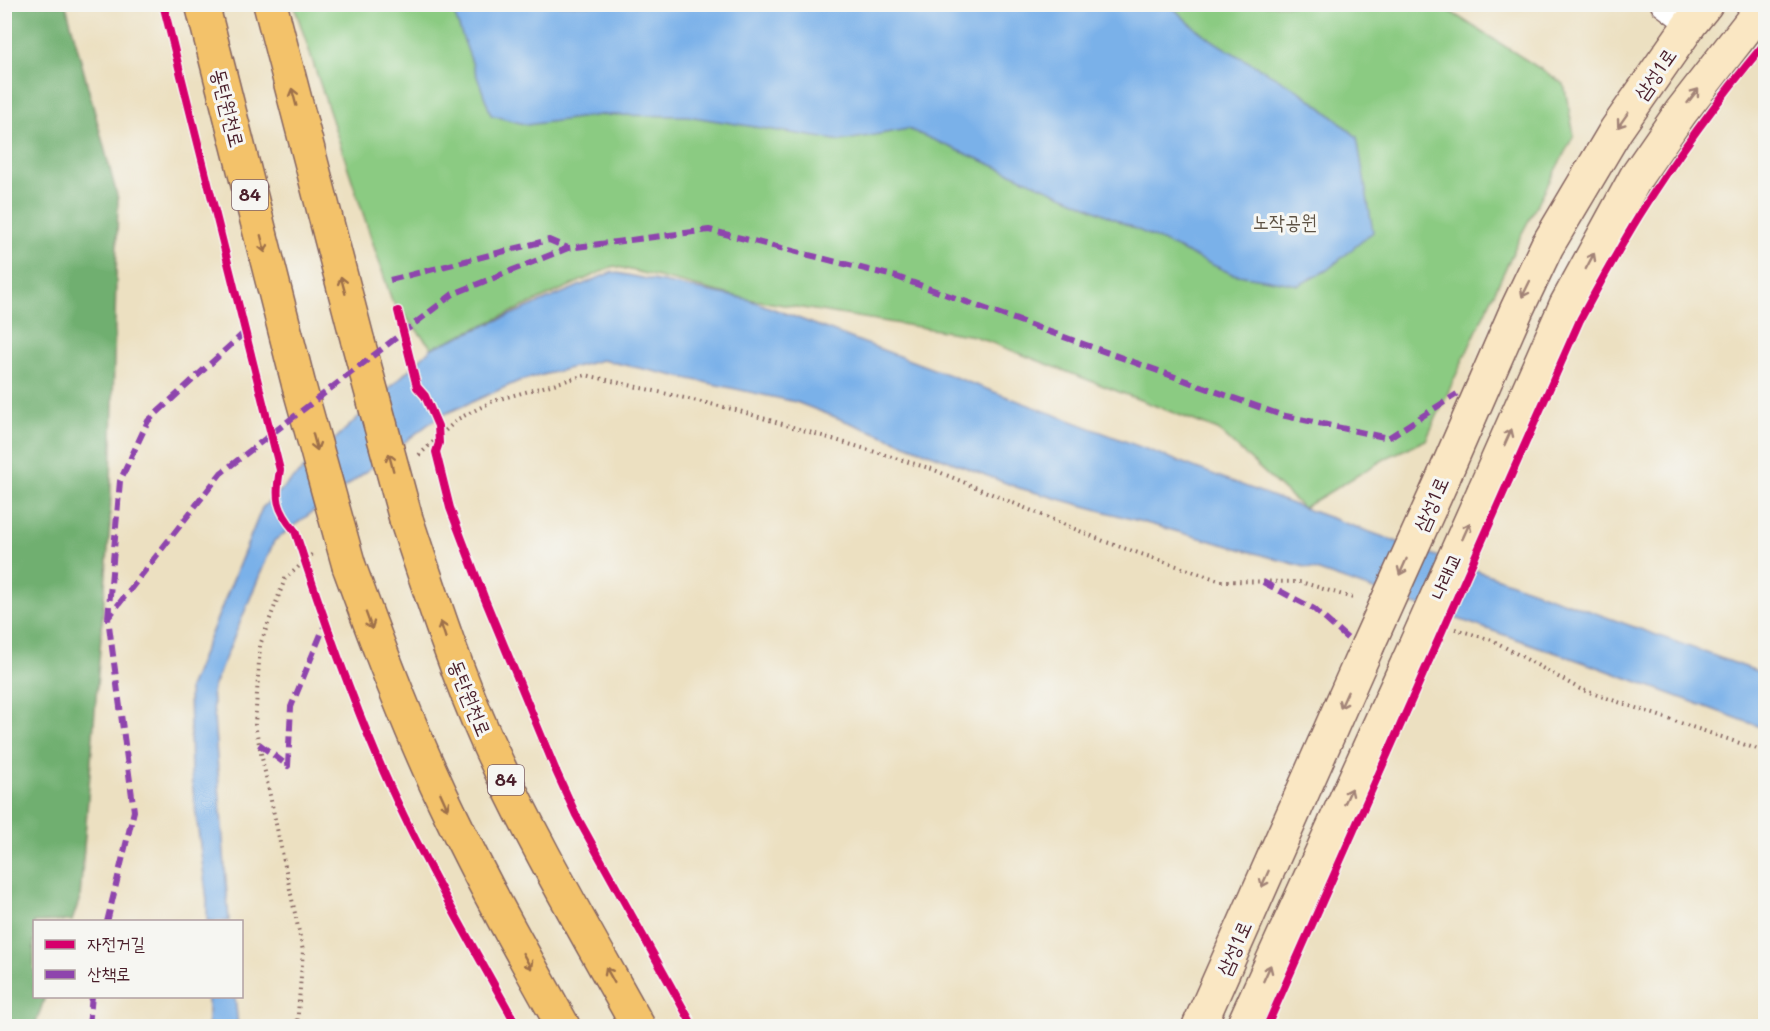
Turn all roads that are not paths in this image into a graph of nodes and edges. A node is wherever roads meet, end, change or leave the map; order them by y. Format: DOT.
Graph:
graph roads {
  1 [pos="202,4"];
  2 [pos="270,4"];
  3 [pos="1663,4"];
  4 [pos="1765,4"];
  5 [pos="1698,14"];
  6 [pos="1408,662"];
  7 [pos="563,1026"];
  8 [pos="638,1026"];
  9 [pos="1199,1026"];
  10 [pos="1243,1026"];
  1 -- 7 [label="main road, 동탄원천로 / 84, one-way, bridge"];
  8 -- 2 [label="main road, 동탄원천로 / 84, one-way, bridge"];
  3 -- 5 [label="street"];
  6 -- 4 [label="street, 나래교, one-way, bridge"];
  5 -- 9 [label="street, 삼성1로, one-way, bridge"];
  10 -- 6 [label="street, 삼성1로, one-way"];
}
